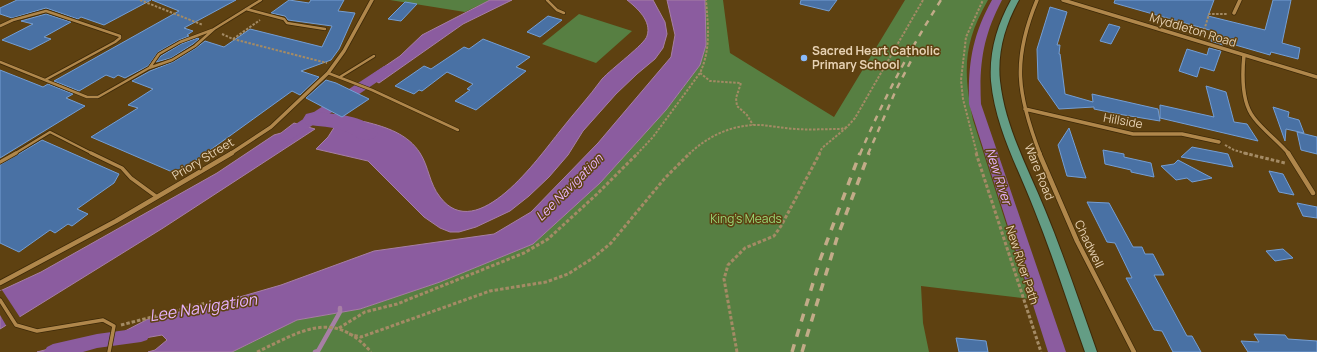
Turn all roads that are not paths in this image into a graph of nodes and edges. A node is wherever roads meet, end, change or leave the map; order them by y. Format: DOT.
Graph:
graph roads {
  1 [pos="261,0"];
  2 [pos="372,0"];
  3 [pos="547,0"];
  4 [pos="1015,0"];
  5 [pos="1037,0"];
  6 [pos="1063,0"];
  7 [pos="1240,0"];
  8 [pos="246,9"];
  9 [pos="564,13"];
  10 [pos="1234,13"];
  11 [pos="0,26"];
  12 [pos="214,29"];
  13 [pos="325,29"];
  14 [pos="1244,55"];
  15 [pos="374,56"];
  16 [pos="0,62"];
  17 [pos="149,68"];
  18 [pos="328,73"];
  19 [pos="1317,76"];
  20 [pos="340,77"];
  21 [pos="45,80"];
  22 [pos="1025,109"];
  23 [pos="458,130"];
  24 [pos="1219,142"];
  25 [pos="0,162"];
  26 [pos="1313,193"];
  27 [pos="158,197"];
  28 [pos="0,283"];
  29 [pos="0,300"];
  30 [pos="109,352"];
  31 [pos="1091,352"];
  32 [pos="1134,352"];
  1 -- 8 [label="lane"];
  2 -- 18 [label="street, Priory Street"];
  3 -- 9 [label="lane"];
  4 -- 31 [label="main road, Ware Road"];
  5 -- 22 [label="street"];
  6 -- 14 [label="street, Myddleton Road"];
  7 -- 10 [label="street"];
  8 -- 12 [label="lane"];
  8 -- 13 [label="lane"];
  11 -- 21 [label="lane"];
  12 -- 17 [label="lane"];
  12 -- 17 [label="lane"];
  14 -- 19 [label="street, Myddleton Road"];
  14 -- 26 [label="street"];
  15 -- 20 [label="lane"];
  16 -- 21 [label="lane"];
  17 -- 21 [label="lane"];
  18 -- 20 [label="lane"];
  18 -- 27 [label="street, Priory Street"];
  20 -- 23 [label="lane"];
  22 -- 24 [label="street, Hillside"];
  22 -- 32 [label="street, Chadwell"];
  25 -- 27 [label="lane"];
  27 -- 28 [label="street, Priory Street"];
  29 -- 30 [label="lane"];
}
